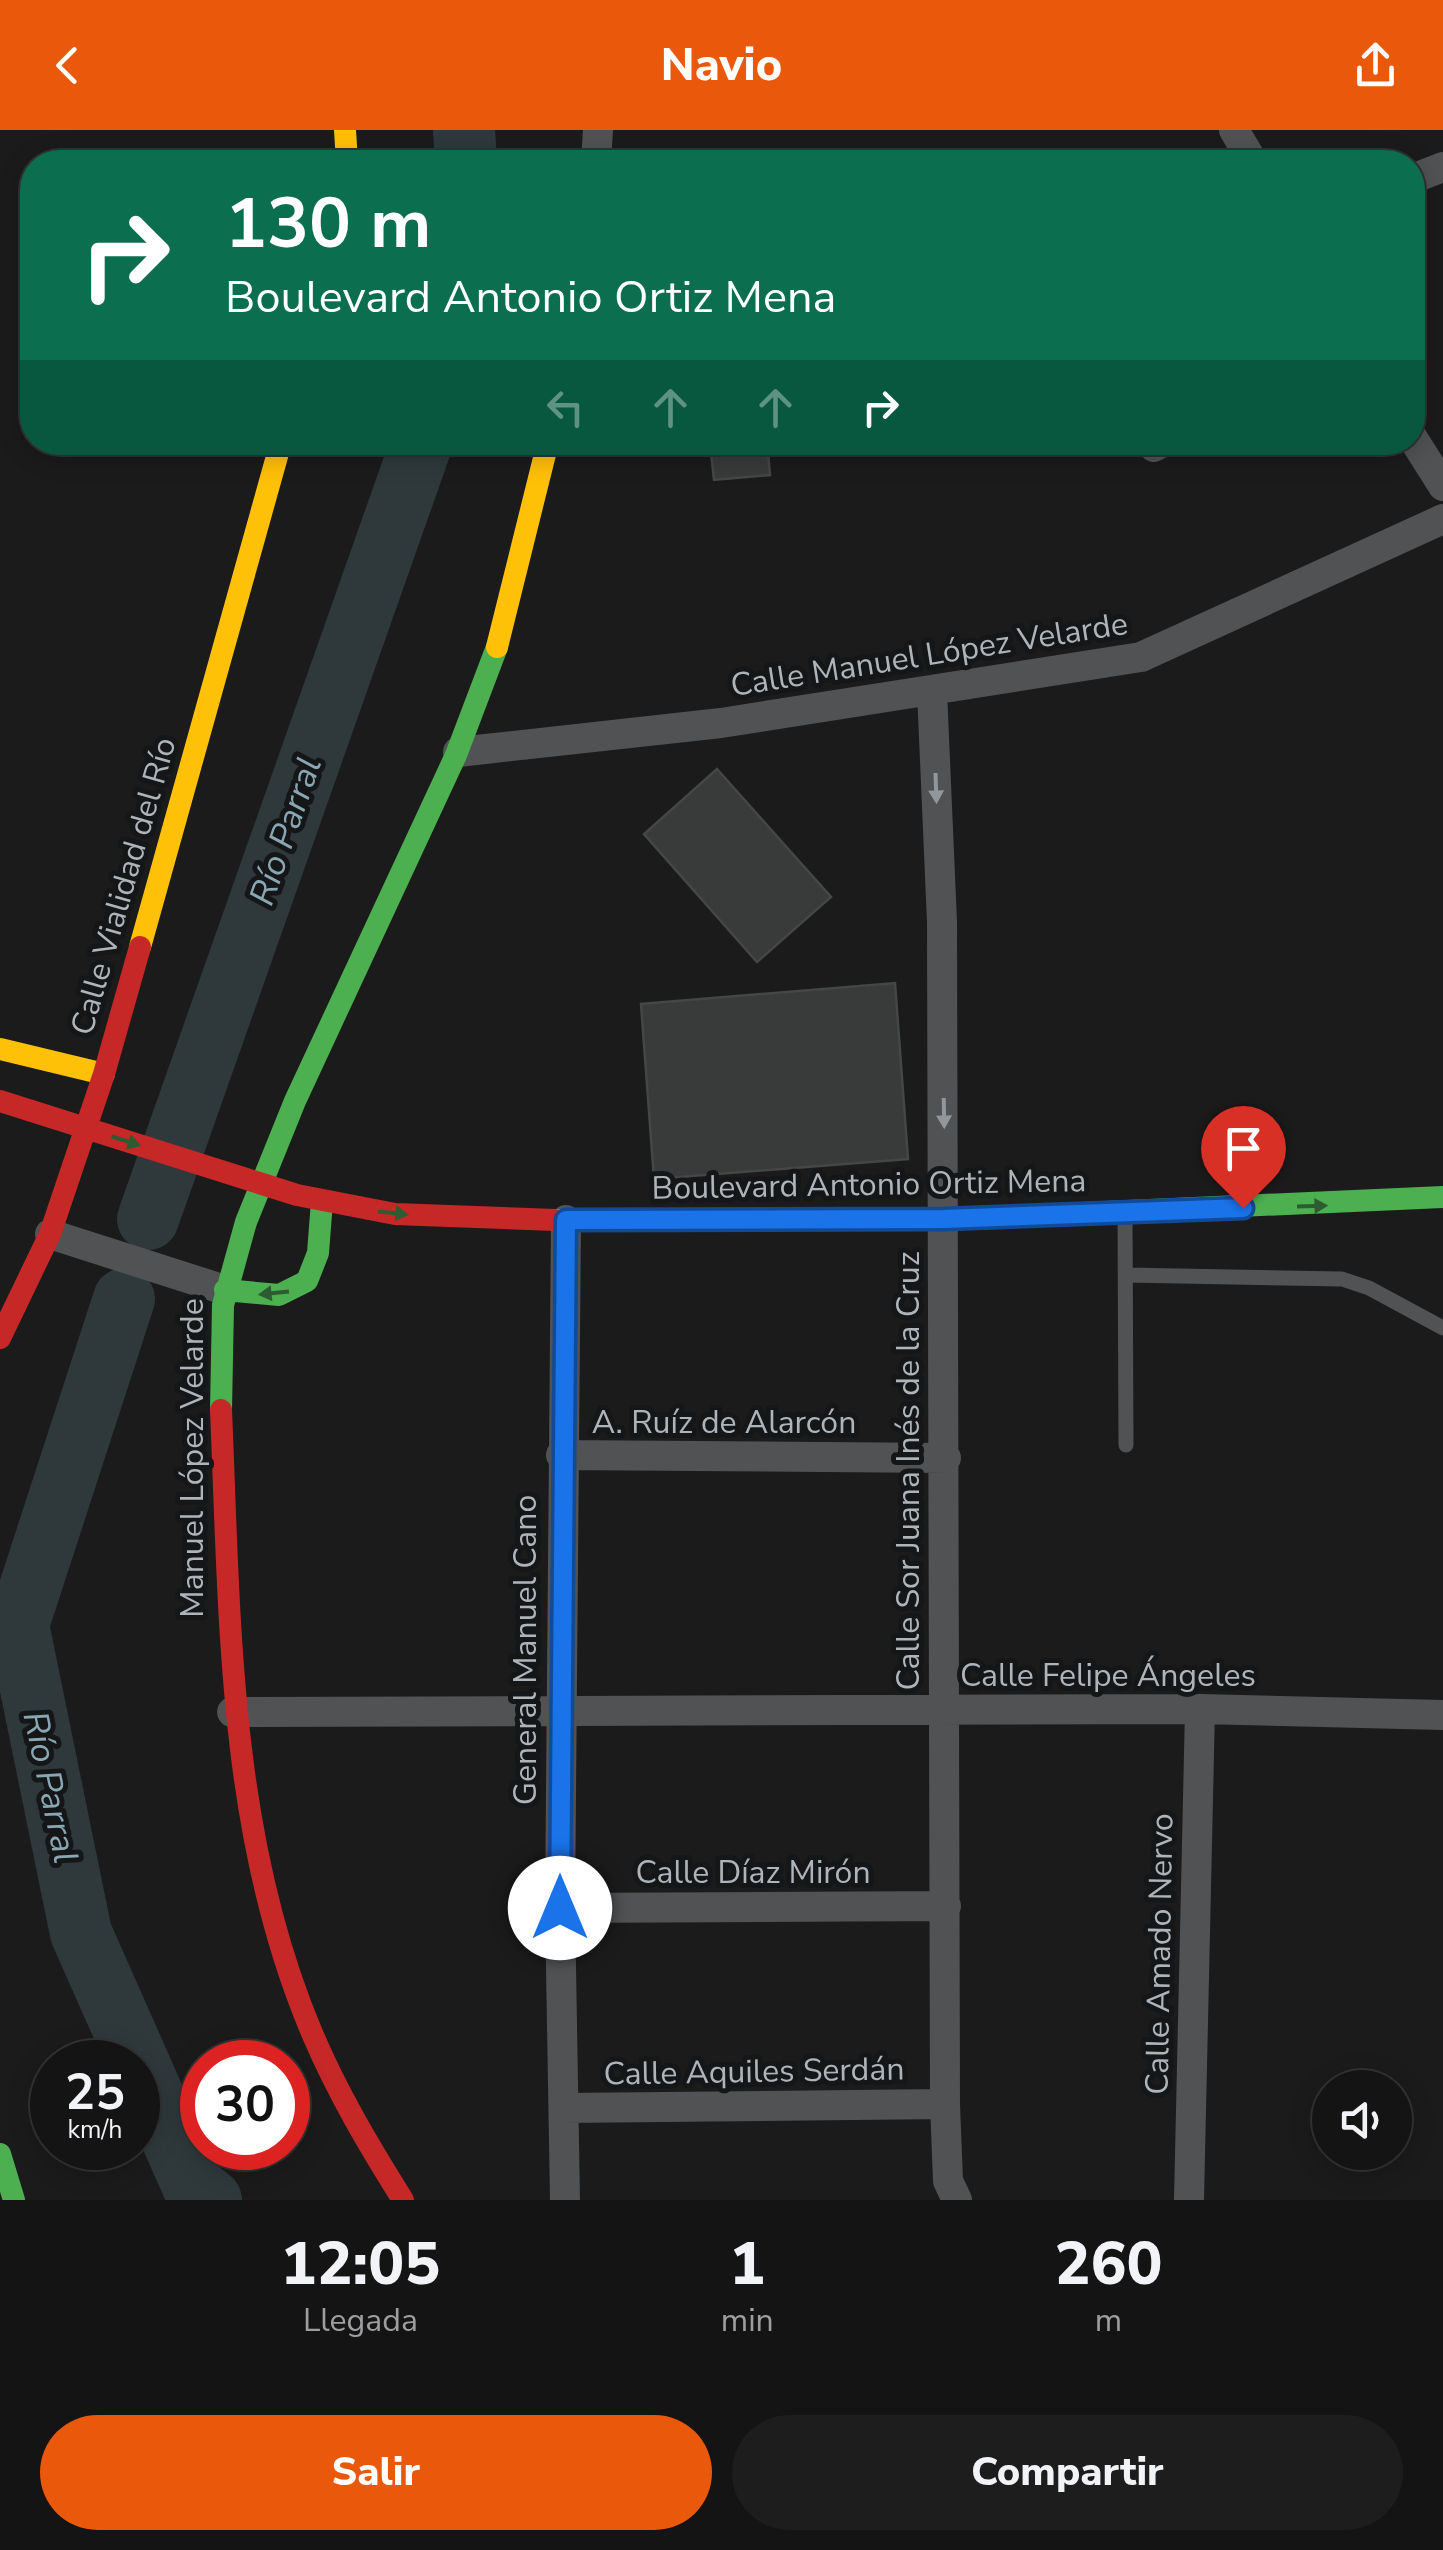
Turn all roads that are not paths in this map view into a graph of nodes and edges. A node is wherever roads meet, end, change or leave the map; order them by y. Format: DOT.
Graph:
graph roads {
  1 [pos="276,455"];
  2 [pos="545,455"];
  3 [pos="1423,455"];
  4 [pos="1443,486"];
  5 [pos="1443,519"];
  6 [pos="932,690"];
  7 [pos="458,752"];
  8 [pos="0,1048"];
  9 [pos="104,1074"];
  10 [pos="0,1100"];
  11 [pos="1443,1198"];
  12 [pos="322,1201"];
  13 [pos="1125,1212"];
  14 [pos="944,1219"];
  15 [pos="566,1220"];
  16 [pos="50,1234"];
  17 [pos="1126,1275"];
  18 [pos="226,1290"];
  19 [pos="1443,1328"];
  20 [pos="0,1338"];
  21 [pos="1126,1445"];
  22 [pos="560,1455"];
  23 [pos="946,1458"];
  24 [pos="942,1710"];
  25 [pos="1200,1710"];
  26 [pos="232,1712"];
  27 [pos="560,1712"];
  28 [pos="1443,1714"];
  29 [pos="946,1906"];
  30 [pos="560,1908"];
  31 [pos="945,2104"];
  32 [pos="565,2108"];
  33 [pos="0,2154"];
  34 [pos="954,2196"];
  35 [pos="14,2200"];
  36 [pos="403,2200"];
  37 [pos="565,2200"];
  38 [pos="1189,2200"];
  1 -- 9 [label="main road, Calle Vialidad del Río"];
  2 -- 7 [label="main road, Manuel López Velarde"];
  3 -- 4 [label="street"];
  5 -- 6 [label="street, Calle Manuel López Velarde"];
  6 -- 7 [label="street, Calle Manuel López Velarde"];
  6 -- 14 [label="street, Calle Sor Juana Inés de la Cruz, one-way"];
  7 -- 18 [label="main road, Manuel López Velarde"];
  8 -- 9 [label="main road"];
  9 -- 16 [label="main road, Calle Vialidad del Río"];
  10 -- 12 [label="main road, Boulevard Antonio Ortiz Mena, one-way"];
  13 -- 11 [label="main road, Boulevard Antonio Ortiz Mena, one-way"];
  12 -- 15 [label="main road, Boulevard Antonio Ortiz Mena, one-way"];
  12 -- 18 [label="main road, one-way"];
  13 -- 14 [label="main road, Boulevard Antonio Ortiz Mena"];
  13 -- 17 [label="lane"];
  14 -- 15 [label="main road, Boulevard Antonio Ortiz Mena"];
  14 -- 23 [label="street, Calle Sor Juana Inés de la Cruz"];
  15 -- 22 [label="street, General Manuel Cano"];
  16 -- 18 [label="street"];
  16 -- 20 [label="main road, Calle Vialidad del Río"];
  17 -- 19 [label="lane"];
  17 -- 21 [label="lane"];
  18 -- 26 [label="main road, Manuel López Velarde"];
  22 -- 23 [label="street, A. Ruíz de Alarcón"];
  22 -- 27 [label="street, General Manuel Cano"];
  23 -- 24 [label="street, Calle Sor Juana Inés de la Cruz"];
  24 -- 25 [label="street, Calle Felipe Ángeles"];
  24 -- 27 [label="street, Calle Felipe Ángeles"];
  24 -- 29 [label="street, Calle Sor Juana Inés de la Cruz"];
  25 -- 28 [label="street, Calle Felipe Ángeles"];
  25 -- 38 [label="street, Calle Amado Nervo"];
  26 -- 27 [label="street, Calle Felipe Ángeles"];
  26 -- 36 [label="main road, Manuel López Velarde"];
  27 -- 30 [label="street, General Manuel Cano"];
  29 -- 30 [label="street, Calle Díaz Mirón"];
  29 -- 31 [label="street, Calle Sor Juana Inés de la Cruz"];
  30 -- 32 [label="street, General Manuel Cano"];
  31 -- 32 [label="street, Calle Aquiles Serdán"];
  31 -- 34 [label="street, Calle Sor Juana Inés de la Cruz"];
  32 -- 37 [label="street, General Manuel Cano"];
  33 -- 35 [label="main road"];
}
